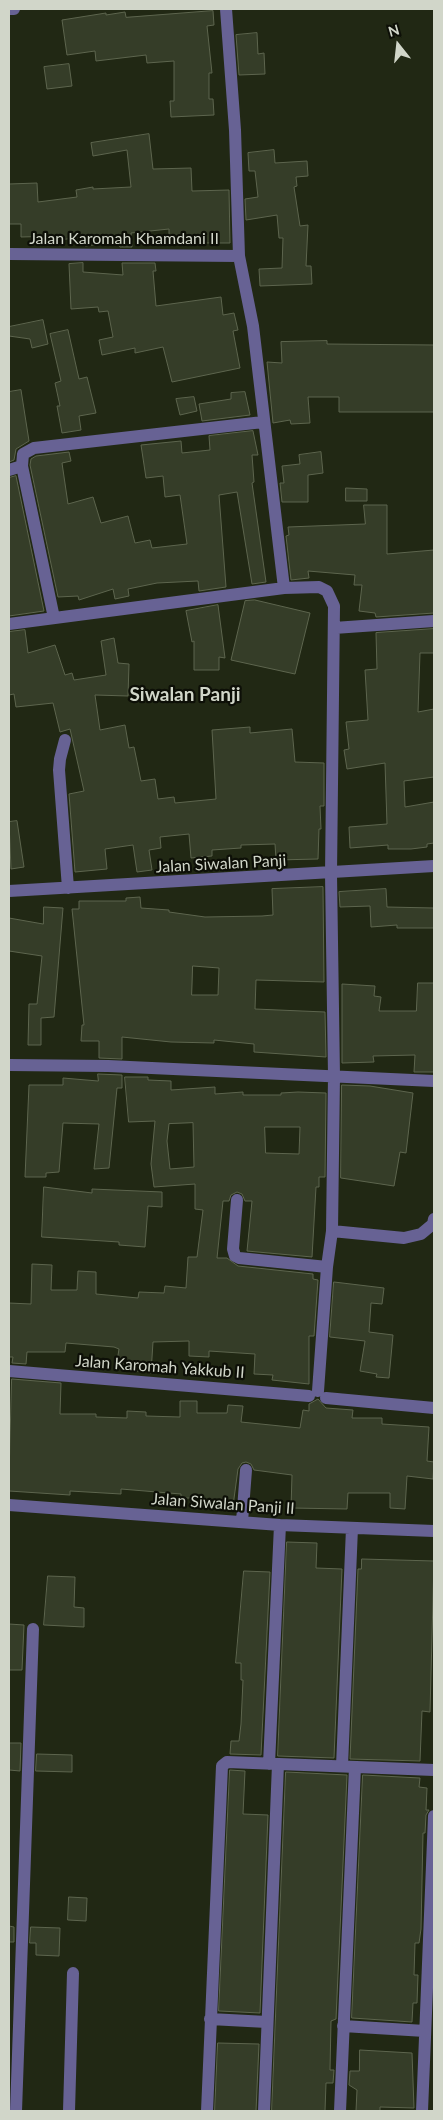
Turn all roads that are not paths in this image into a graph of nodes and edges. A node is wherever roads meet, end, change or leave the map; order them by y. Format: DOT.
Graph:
graph roads {
  1 [pos="9,9"];
  2 [pos="14,9"];
  3 [pos="226,9"];
  4 [pos="9,254"];
  5 [pos="239,256"];
  6 [pos="263,422"];
  7 [pos="22,466"];
  8 [pos="9,470"];
  9 [pos="284,588"];
  10 [pos="54,618"];
  11 [pos="434,621"];
  12 [pos="9,624"];
  13 [pos="334,628"];
  14 [pos="65,740"];
  15 [pos="434,866"];
  16 [pos="331,874"];
  17 [pos="68,888"];
  18 [pos="9,891"];
  19 [pos="9,1065"];
  20 [pos="334,1076"];
  21 [pos="434,1082"];
  22 [pos="236,1200"];
  23 [pos="434,1219"];
  24 [pos="332,1231"];
  25 [pos="327,1267"];
  26 [pos="9,1371"];
  27 [pos="318,1395"];
  28 [pos="434,1408"];
  29 [pos="246,1470"];
  30 [pos="9,1505"];
  31 [pos="242,1522"];
  32 [pos="280,1525"];
  33 [pos="352,1528"];
  34 [pos="434,1531"];
  35 [pos="33,1629"];
  36 [pos="274,1764"];
  37 [pos="348,1766"];
  38 [pos="434,1770"];
  39 [pos="434,1816"];
  40 [pos="73,1973"];
  41 [pos="210,2019"];
  42 [pos="267,2022"];
  43 [pos="344,2026"];
  44 [pos="425,2031"];
  45 [pos="16,2111"];
  46 [pos="69,2111"];
  47 [pos="207,2111"];
  48 [pos="264,2111"];
  49 [pos="340,2111"];
  50 [pos="422,2111"];
  1 -- 2 [label="street"];
  3 -- 5 [label="street"];
  4 -- 5 [label="street, Jalan Karomah Khamdani II"];
  5 -- 6 [label="street"];
  6 -- 7 [label="street"];
  6 -- 9 [label="street"];
  7 -- 8 [label="street"];
  7 -- 10 [label="street"];
  9 -- 10 [label="street"];
  9 -- 13 [label="street"];
  10 -- 12 [label="street"];
  11 -- 13 [label="street"];
  13 -- 16 [label="street"];
  14 -- 17 [label="street"];
  15 -- 16 [label="street, Jalan Siwalan Panji"];
  16 -- 17 [label="street, Jalan Siwalan Panji"];
  16 -- 20 [label="street"];
  17 -- 18 [label="street, Jalan Siwalan Panji"];
  19 -- 20 [label="street"];
  20 -- 21 [label="street"];
  20 -- 24 [label="street"];
  22 -- 25 [label="street"];
  23 -- 24 [label="street"];
  24 -- 25 [label="street"];
  25 -- 27 [label="street"];
  26 -- 27 [label="street, Jalan Karomah Yakkub II"];
  27 -- 28 [label="street, Jalan Karomah Yakkub II"];
  29 -- 31 [label="street"];
  30 -- 31 [label="street, Jalan Siwalan Panji II"];
  31 -- 32 [label="street, Jalan Siwalan Panji II"];
  32 -- 33 [label="street, Jalan Siwalan Panji II"];
  32 -- 36 [label="street"];
  33 -- 34 [label="street, Jalan Siwalan Panji II"];
  33 -- 37 [label="street"];
  35 -- 45 [label="street"];
  36 -- 37 [label="street"];
  36 -- 41 [label="street"];
  36 -- 42 [label="street"];
  37 -- 38 [label="street"];
  37 -- 43 [label="street"];
  39 -- 44 [label="street"];
  40 -- 46 [label="street"];
  41 -- 42 [label="street"];
  41 -- 47 [label="street"];
  42 -- 48 [label="street"];
  43 -- 44 [label="street"];
  43 -- 49 [label="street"];
  44 -- 50 [label="street"];
}
